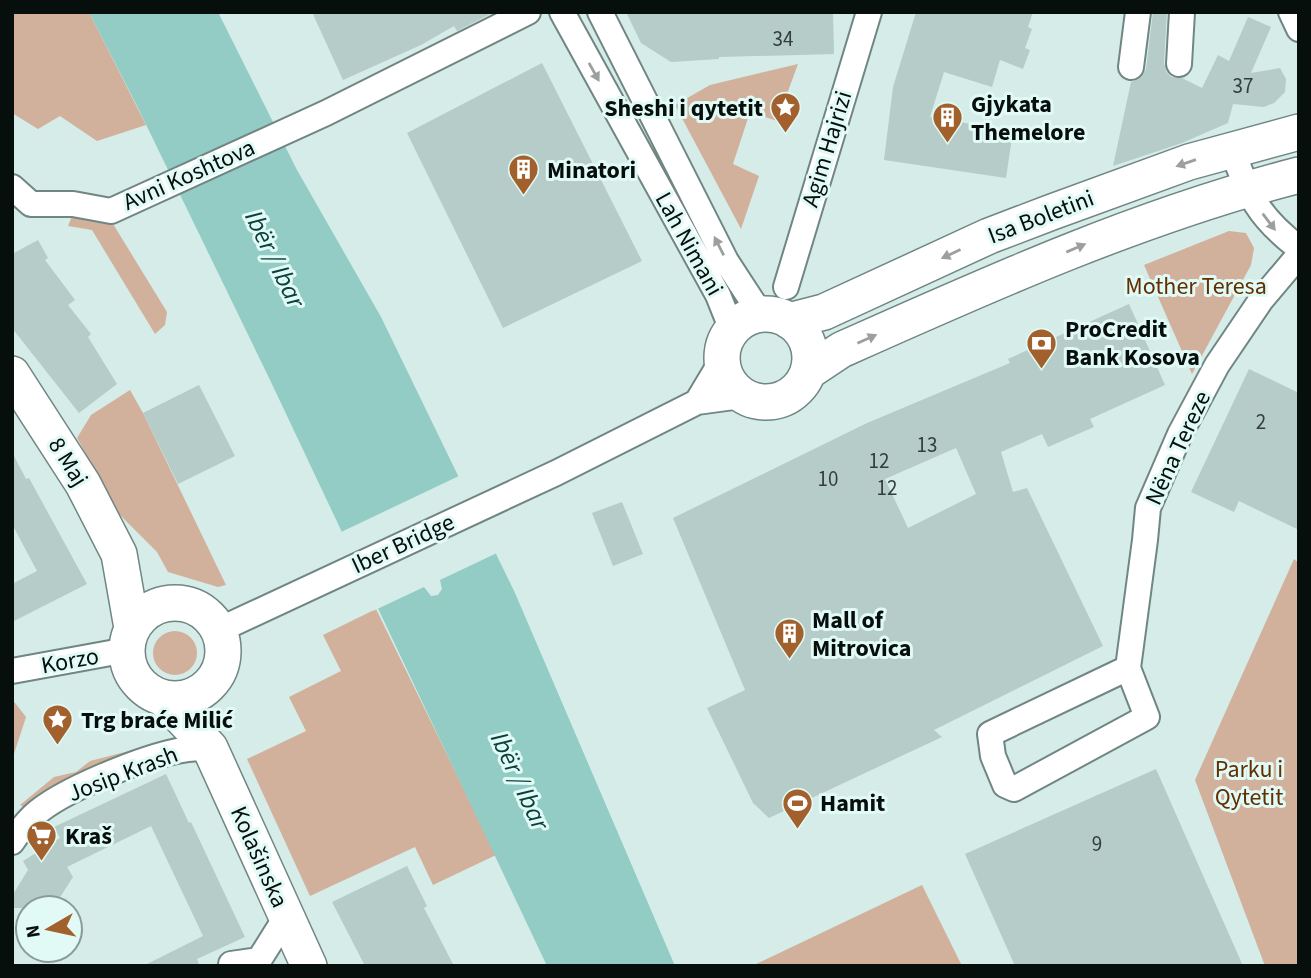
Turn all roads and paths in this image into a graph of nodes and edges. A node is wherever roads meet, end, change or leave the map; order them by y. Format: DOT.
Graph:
graph roads {
  1 [pos="528,12"];
  2 [pos="562,12"];
  3 [pos="600,12"];
  4 [pos="869,12"];
  5 [pos="1138,12"];
  6 [pos="1182,12"];
  7 [pos="1291,12"];
  8 [pos="1299,29"];
  9 [pos="1179,64"];
  10 [pos="1131,67"];
  11 [pos="1297,130"];
  12 [pos="1232,149"];
  13 [pos="1299,175"];
  14 [pos="12,187"];
  15 [pos="1246,189"];
  16 [pos="1299,248"];
  17 [pos="1299,255"];
  18 [pos="758,320"];
  19 [pos="808,372"];
  20 [pos="12,374"];
  21 [pos="741,396"];
  22 [pos="697,402"];
  23 [pos="119,554"];
  24 [pos="189,604"];
  25 [pos="234,623"];
  26 [pos="130,639"];
  27 [pos="1128,668"];
  28 [pos="12,671"];
  29 [pos="210,685"];
  30 [pos="163,698"];
  31 [pos="210,748"];
  32 [pos="12,842"];
  33 [pos="286,917"];
  34 [pos="231,964"];
  35 [pos="309,966"];
  1 -- 14 [label="street, Avni Koshtova"];
  2 -- 18 [label="street, Lah Nimani, one-way"];
  18 -- 3 [label="street, Lah Nimani, one-way"];
  4 -- 18 [label="street, Agim Hajrizi"];
  5 -- 10 [label="street"];
  6 -- 9 [label="street"];
  7 -- 8 [label="street"];
  11 -- 12 [label="street, Isa Boletini"];
  12 -- 15 [label="street"];
  12 -- 18 [label="street, Isa Boletini, one-way"];
  13 -- 15 [label="street, Isa Boletini"];
  15 -- 16 [label="street, one-way"];
  19 -- 15 [label="street, Isa Boletini, one-way"];
  17 -- 27 [label="street, Nëna Tereze"];
  18 -- 19 [label="street"];
  18 -- 21 [label="street"];
  18 -- 22 [label="street"];
  19 -- 21 [label="street"];
  20 -- 23 [label="street, 8 Maj"];
  21 -- 22 [label="street"];
  22 -- 25 [label="street, Iber Bridge"];
  23 -- 24 [label="street, 8 Maj"];
  23 -- 26 [label="street, 8 Maj"];
  24 -- 25 [label="street"];
  24 -- 26 [label="street"];
  25 -- 29 [label="street"];
  26 -- 28 [label="street, Korzo"];
  26 -- 30 [label="street"];
  27 -- 27 [label="street, Nëna Tereze"];
  29 -- 30 [label="street"];
  29 -- 31 [label="street, Kolašinska"];
  30 -- 31 [label="street, Kolašinska"];
  31 -- 32 [label="street, Josip Krash"];
  31 -- 33 [label="street, Kolašinska"];
  33 -- 34 [label="street"];
  33 -- 35 [label="street, Kolašinska"];
}
